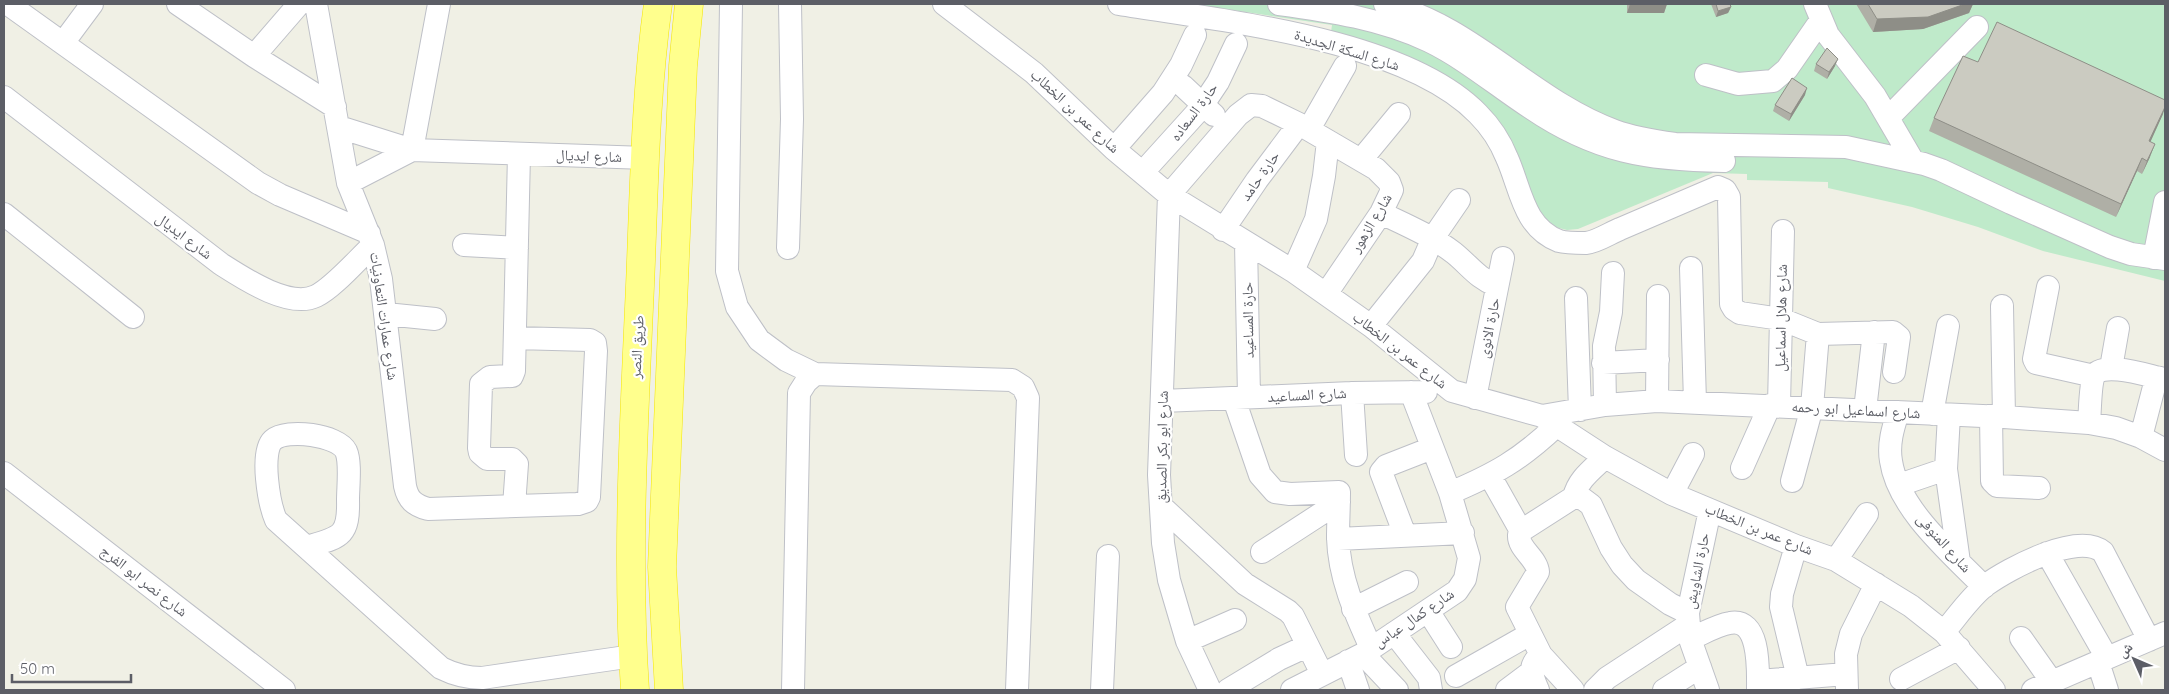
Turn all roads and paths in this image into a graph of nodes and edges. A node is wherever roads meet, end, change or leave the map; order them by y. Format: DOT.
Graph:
graph roads {
  1 [pos="8,4"];
  2 [pos="92,4"];
  3 [pos="178,4"];
  4 [pos="299,4"];
  5 [pos="316,4"];
  6 [pos="439,4"];
  7 [pos="658,4"];
  8 [pos="689,4"];
  9 [pos="731,4"];
  10 [pos="790,4"];
  11 [pos="944,4"];
  12 [pos="1119,4"];
  13 [pos="1280,4"];
  14 [pos="1385,4"];
  15 [pos="1818,12"];
  16 [pos="1977,27"];
  17 [pos="1195,35"];
  18 [pos="63,43"];
  19 [pos="1236,44"];
  20 [pos="254,56"];
  21 [pos="1345,66"];
  22 [pos="1706,75"];
  23 [pos="1183,86"];
  24 [pos="4,97"];
  25 [pos="1204,104"];
  26 [pos="1399,114"];
  27 [pos="337,117"];
  28 [pos="1889,117"];
  29 [pos="1227,128"];
  30 [pos="1312,131"];
  31 [pos="1114,149"];
  32 [pos="1646,149"];
  33 [pos="412,150"];
  34 [pos="519,154"];
  35 [pos="646,158"];
  36 [pos="1361,160"];
  37 [pos="1913,161"];
  38 [pos="1143,172"];
  39 [pos="348,183"];
  40 [pos="1169,195"];
  41 [pos="1459,200"];
  42 [pos="2165,202"];
  43 [pos="1381,213"];
  44 [pos="4,214"];
  45 [pos="1223,230"];
  46 [pos="1783,231"];
  47 [pos="1433,238"];
  48 [pos="371,239"];
  49 [pos="1246,243"];
  50 [pos="464,244"];
  51 [pos="517,248"];
  52 [pos="788,248"];
  53 [pos="1503,258"];
  54 [pos="2159,259"];
  55 [pos="1691,268"];
  56 [pos="1294,271"];
  57 [pos="1614,273"];
  58 [pos="1497,286"];
  59 [pos="2048,287"];
  60 [pos="1326,294"];
  61 [pos="1658,296"];
  62 [pos="1576,298"];
  63 [pos="2002,306"];
  64 [pos="386,314"];
  65 [pos="133,317"];
  66 [pos="435,319"];
  67 [pos="1781,319"];
  68 [pos="1371,326"];
  69 [pos="1948,326"];
  70 [pos="2118,328"];
  71 [pos="1874,332"];
  72 [pos="1818,334"];
  73 [pos="515,338"];
  74 [pos="1658,360"];
  75 [pos="1603,362"];
  76 [pos="1894,372"];
  77 [pos="2102,372"];
  78 [pos="815,374"];
  79 [pos="2163,379"];
  80 [pos="1452,391"];
  81 [pos="1412,392"];
  82 [pos="1352,393"];
  83 [pos="1242,398"];
  84 [pos="1475,398"];
  85 [pos="1658,401"];
  86 [pos="1162,402"];
  87 [pos="1695,402"];
  88 [pos="1605,405"];
  89 [pos="1774,405"];
  90 [pos="1812,407"];
  91 [pos="1580,410"];
  92 [pos="1865,410"];
  93 [pos="1898,412"];
  94 [pos="1941,414"];
  95 [pos="1997,416"];
  96 [pos="1549,421"];
  97 [pos="2089,423"];
  98 [pos="2141,437"];
  99 [pos="1432,448"];
  100 [pos="2165,450"];
  101 [pos="1356,454"];
  102 [pos="1693,454"];
  103 [pos="1606,457"];
  104 [pos="1742,468"];
  105 [pos="1946,469"];
  106 [pos="4,473"];
  107 [pos="1490,476"];
  108 [pos="1792,481"];
  109 [pos="1899,485"];
  110 [pos="2039,488"];
  111 [pos="1450,493"];
  112 [pos="1672,494"];
  113 [pos="1339,497"];
  114 [pos="1574,497"];
  115 [pos="514,506"];
  116 [pos="1161,506"];
  117 [pos="1710,510"];
  118 [pos="1867,514"];
  119 [pos="1521,531"];
  120 [pos="1463,533"];
  121 [pos="1405,535"];
  122 [pos="1338,539"];
  123 [pos="1796,546"];
  124 [pos="307,547"];
  125 [pos="1262,552"];
  126 [pos="2047,553"];
  127 [pos="1108,556"];
  128 [pos="1836,560"];
  129 [pos="1959,562"];
  130 [pos="1407,582"];
  131 [pos="1876,584"];
  132 [pos="1984,587"];
  133 [pos="1354,610"];
  134 [pos="1428,611"];
  135 [pos="1235,620"];
  136 [pos="1689,626"];
  137 [pos="1786,630"];
  138 [pos="1394,633"];
  139 [pos="1530,634"];
  140 [pos="2157,636"];
  141 [pos="2021,638"];
  142 [pos="1755,639"];
  143 [pos="1952,640"];
  144 [pos="1186,641"];
  145 [pos="1307,646"];
  146 [pos="1451,647"];
  147 [pos="1361,654"];
  148 [pos="633,656"];
  149 [pos="2102,660"];
  150 [pos="1700,667"];
  151 [pos="1537,673"];
  152 [pos="1322,674"];
  153 [pos="1456,676"];
  154 [pos="1798,678"];
  155 [pos="1901,680"];
  156 [pos="1847,682"];
  157 [pos="1605,686"];
  158 [pos="1758,686"];
  159 [pos="2043,686"];
  160 [pos="284,690"];
  161 [pos="635,690"];
  162 [pos="668,690"];
  163 [pos="793,690"];
  164 [pos="1017,690"];
  165 [pos="1102,690"];
  166 [pos="1210,690"];
  167 [pos="1228,690"];
  168 [pos="1293,690"];
  169 [pos="1358,690"];
  170 [pos="1396,690"];
  171 [pos="1431,690"];
  172 [pos="1507,690"];
  173 [pos="1573,690"];
  174 [pos="1664,690"];
  175 [pos="1708,690"];
  176 [pos="1994,690"];
  177 [pos="2107,690"];
  1 -- 18 [label="street"];
  2 -- 18 [label="street"];
  3 -- 20 [label="street, شارع ايديال"];
  4 -- 20 [label="street"];
  5 -- 27 [label="street, شارع عمارات التعاونيات"];
  6 -- 33 [label="street"];
  7 -- 35 [label="highway, طريق النصر"];
  8 -- 162 [label="highway"];
  9 -- 78 [label="street"];
  10 -- 52 [label="street"];
  11 -- 31 [label="street, شارع عمر بن الخطاب"];
  12 -- 67 [label="street, شارع السكة الجديدة"];
  13 -- 32 [label="street"];
  14 -- 32 [label="street"];
  15 -- 22 [label="street"];
  15 -- 28 [label="street"];
  16 -- 28 [label="street"];
  17 -- 31 [label="street"];
  18 -- 48 [label="street"];
  19 -- 25 [label="street, حارة السعاده"];
  20 -- 27 [label="street, شارع ايديال"];
  21 -- 30 [label="street, حارة حامد"];
  23 -- 25 [label="street"];
  24 -- 48 [label="street, شارع ايديال"];
  25 -- 29 [label="street"];
  25 -- 38 [label="street, حارة السعاده"];
  26 -- 36 [label="street"];
  27 -- 33 [label="street, شارع ايديال"];
  27 -- 39 [label="street, شارع عمارات التعاونيات"];
  28 -- 37 [label="street"];
  29 -- 30 [label="street, شارع الزهور"];
  29 -- 40 [label="street, شارع الزهور"];
  30 -- 36 [label="street, شارع الزهور"];
  30 -- 45 [label="street, حارة حامد"];
  30 -- 56 [label="street"];
  31 -- 38 [label="street, شارع عمر بن الخطاب"];
  32 -- 37 [label="street"];
  33 -- 34 [label="street, شارع ايديال"];
  33 -- 39 [label="street, شارع ايديال"];
  34 -- 35 [label="street, شارع ايديال"];
  34 -- 51 [label="street"];
  35 -- 148 [label="highway, طريق النصر"];
  36 -- 43 [label="street, شارع الزهور"];
  37 -- 54 [label="street"];
  38 -- 40 [label="street, شارع عمر بن الخطاب"];
  39 -- 48 [label="street, شارع عمارات التعاونيات"];
  40 -- 45 [label="street, شارع عمر بن الخطاب"];
  40 -- 86 [label="street, شارع ابو بكر الصديق"];
  41 -- 47 [label="street"];
  42 -- 54 [label="street"];
  43 -- 47 [label="street"];
  43 -- 60 [label="street, شارع الزهور"];
  44 -- 65 [label="street"];
  45 -- 49 [label="street, شارع عمر بن الخطاب"];
  46 -- 67 [label="street, شارع هلال اسماعيل"];
  47 -- 58 [label="street"];
  47 -- 68 [label="street"];
  48 -- 64 [label="street, شارع عمارات التعاونيات"];
  49 -- 56 [label="street, شارع عمر بن الخطاب"];
  49 -- 83 [label="street, حارة المساعيد"];
  50 -- 51 [label="street"];
  51 -- 73 [label="street"];
  53 -- 58 [label="street, حارة الانوى"];
  55 -- 87 [label="street"];
  56 -- 60 [label="street, شارع عمر بن الخطاب"];
  57 -- 75 [label="street"];
  58 -- 84 [label="street, حارة الانوى"];
  59 -- 77 [label="street"];
  60 -- 68 [label="street, شارع عمر بن الخطاب"];
  61 -- 74 [label="street"];
  62 -- 91 [label="street"];
  63 -- 95 [label="street"];
  64 -- 66 [label="street"];
  64 -- 115 [label="street, شارع عمارات التعاونيات"];
  67 -- 72 [label="street"];
  67 -- 89 [label="street, شارع هلال اسماعيل"];
  68 -- 80 [label="street, شارع عمر بن الخطاب"];
  69 -- 94 [label="street"];
  70 -- 77 [label="street"];
  71 -- 72 [label="street"];
  71 -- 76 [label="street"];
  71 -- 92 [label="street"];
  72 -- 90 [label="street"];
  73 -- 115 [label="street"];
  73 -- 115 [label="street"];
  74 -- 75 [label="street"];
  74 -- 85 [label="street"];
  75 -- 88 [label="street"];
  77 -- 79 [label="street"];
  77 -- 97 [label="street"];
  78 -- 163 [label="street"];
  78 -- 164 [label="street"];
  79 -- 98 [label="street"];
  80 -- 81 [label="street, شارع المساعيد"];
  80 -- 84 [label="street, شارع عمر بن الخطاب"];
  81 -- 82 [label="street, شارع المساعيد"];
  81 -- 99 [label="street, شارع كمال عباس"];
  82 -- 83 [label="street, شارع المساعيد"];
  82 -- 101 [label="street"];
  83 -- 86 [label="street, شارع المساعيد"];
  83 -- 113 [label="street, حارة المساعيد"];
  84 -- 96 [label="street, شارع عمر بن الخطاب"];
  85 -- 87 [label="street, شارع اسماعيل ابو رحمه"];
  85 -- 88 [label="street, شارع اسماعيل ابو رحمه"];
  86 -- 116 [label="street, شارع ابو بكر الصديق"];
  87 -- 89 [label="street, شارع اسماعيل ابو رحمه"];
  88 -- 91 [label="street, شارع اسماعيل ابو رحمه"];
  89 -- 90 [label="street, شارع اسماعيل ابو رحمه"];
  89 -- 104 [label="street"];
  90 -- 92 [label="street, شارع اسماعيل ابو رحمه"];
  90 -- 108 [label="street"];
  91 -- 96 [label="street, شارع اسماعيل ابو رحمه"];
  92 -- 93 [label="street, شارع اسماعيل ابو رحمه"];
  93 -- 94 [label="street, شارع اسماعيل ابو رحمه"];
  93 -- 109 [label="street, شارع المنوفى"];
  94 -- 95 [label="street, شارع اسماعيل ابو رحمه"];
  94 -- 105 [label="street"];
  95 -- 97 [label="street, شارع اسماعيل ابو رحمه"];
  95 -- 110 [label="street"];
  96 -- 103 [label="street, شارع عمر بن الخطاب"];
  96 -- 107 [label="street"];
  97 -- 98 [label="street, شارع اسماعيل ابو رحمه"];
  98 -- 100 [label="street, شارع اسماعيل ابو رحمه"];
  99 -- 111 [label="street, شارع كمال عباس"];
  99 -- 121 [label="street"];
  102 -- 112 [label="street"];
  103 -- 112 [label="street, شارع عمر بن الخطاب"];
  103 -- 114 [label="street"];
  105 -- 109 [label="street"];
  105 -- 129 [label="street"];
  106 -- 160 [label="street, شارع نصر ابو الفرج"];
  107 -- 111 [label="street"];
  107 -- 119 [label="street"];
  109 -- 129 [label="street, شارع المنوفى"];
  111 -- 120 [label="street, شارع كمال عباس"];
  112 -- 117 [label="street, شارع عمر بن الخطاب"];
  113 -- 122 [label="street"];
  113 -- 125 [label="street"];
  114 -- 119 [label="street"];
  114 -- 136 [label="street"];
  116 -- 144 [label="street, شارع ابو بكر الصديق"];
  116 -- 145 [label="street"];
  117 -- 123 [label="street, شارع عمر بن الخطاب"];
  117 -- 136 [label="street, حارة الشاويش"];
  118 -- 128 [label="street"];
  119 -- 139 [label="street"];
  120 -- 121 [label="street"];
  120 -- 134 [label="street, شارع كمال عباس"];
  121 -- 122 [label="street"];
  122 -- 133 [label="street"];
  123 -- 128 [label="street, شارع عمر بن الخطاب"];
  123 -- 137 [label="street"];
  124 -- 124 [label="street"];
  124 -- 148 [label="street"];
  126 -- 132 [label="street"];
  126 -- 140 [label="street"];
  126 -- 149 [label="street"];
  127 -- 165 [label="street"];
  128 -- 131 [label="street, شارع عمر بن الخطاب"];
  129 -- 132 [label="street, شارع المنوفى"];
  130 -- 133 [label="street"];
  131 -- 143 [label="street, شارع عمر بن الخطاب"];
  131 -- 156 [label="street"];
  132 -- 143 [label="street"];
  133 -- 147 [label="street"];
  134 -- 138 [label="street, شارع كمال عباس"];
  134 -- 146 [label="street"];
  135 -- 144 [label="street"];
  136 -- 142 [label="street"];
  136 -- 150 [label="street"];
  136 -- 157 [label="street"];
  137 -- 142 [label="street"];
  137 -- 154 [label="street"];
  138 -- 147 [label="street, شارع كمال عباس"];
  138 -- 171 [label="street"];
  139 -- 151 [label="street"];
  139 -- 153 [label="street"];
  140 -- 149 [label="street"];
  141 -- 159 [label="street"];
  142 -- 158 [label="street"];
  143 -- 155 [label="street"];
  143 -- 176 [label="street, شارع عمر بن الخطاب"];
  144 -- 166 [label="street, شارع ابو بكر الصديق"];
  145 -- 152 [label="street"];
  145 -- 167 [label="street"];
  147 -- 152 [label="street, شارع كمال عباس"];
  147 -- 169 [label="street"];
  147 -- 170 [label="street"];
  148 -- 161 [label="highway, طريق النصر"];
  149 -- 159 [label="street"];
  149 -- 177 [label="street"];
  150 -- 174 [label="street"];
  150 -- 175 [label="street"];
  151 -- 172 [label="street"];
  151 -- 173 [label="street"];
  152 -- 168 [label="street, شارع كمال عباس"];
  154 -- 156 [label="street"];
  154 -- 158 [label="street"];
}
